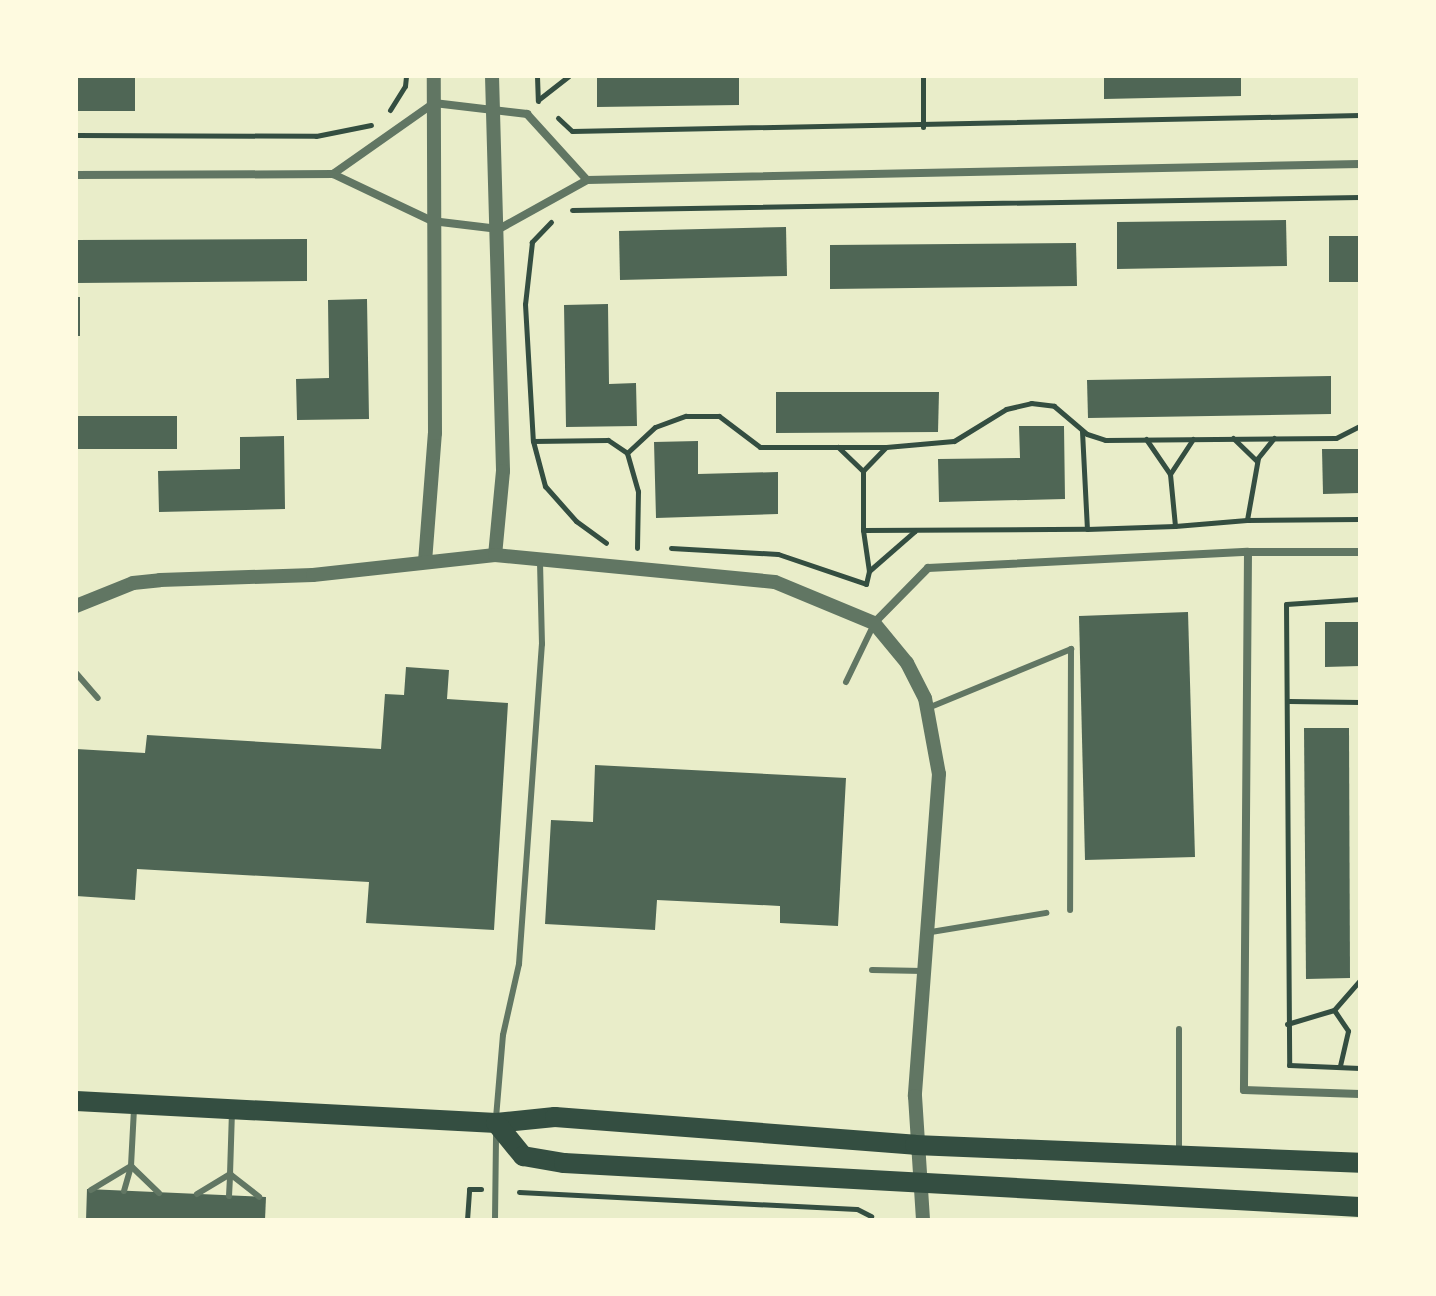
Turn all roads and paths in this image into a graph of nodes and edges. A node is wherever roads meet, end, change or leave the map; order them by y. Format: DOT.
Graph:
graph roads {
  1 [pos="406,76"];
  2 [pos="434,76"];
  3 [pos="492,76"];
  4 [pos="537,76"];
  5 [pos="569,76"];
  6 [pos="923,76"];
  7 [pos="538,100"];
  8 [pos="434,103"];
  9 [pos="492,108"];
  10 [pos="1360,115"];
  11 [pos="923,127"];
  12 [pos="76,135"];
  13 [pos="1360,164"];
  14 [pos="333,174"];
  15 [pos="76,175"];
  16 [pos="587,180"];
  17 [pos="1360,197"];
  18 [pos="563,210"];
  19 [pos="557,216"];
  20 [pos="432,221"];
  21 [pos="499,229"];
  22 [pos="1360,426"];
  23 [pos="1082,430"];
  24 [pos="1233,438"];
  25 [pos="1274,438"];
  26 [pos="1146,439"];
  27 [pos="1193,439"];
  28 [pos="533,441"];
  29 [pos="838,447"];
  30 [pos="886,447"];
  31 [pos="627,453"];
  32 [pos="1258,462"];
  33 [pos="863,471"];
  34 [pos="1170,474"];
  35 [pos="1360,519"];
  36 [pos="1247,520"];
  37 [pos="1175,526"];
  38 [pos="1087,529"];
  39 [pos="863,530"];
  40 [pos="916,530"];
  41 [pos="634,548"];
  42 [pos="650,548"];
  43 [pos="666,548"];
  44 [pos="1248,552"];
  45 [pos="1360,552"];
  46 [pos="495,555"];
  47 [pos="540,557"];
  48 [pos="425,562"];
  49 [pos="869,571"];
  50 [pos="1360,599"];
  51 [pos="76,606"];
  52 [pos="874,623"];
  53 [pos="76,673"];
  54 [pos="846,682"];
  55 [pos="98,698"];
  56 [pos="1289,701"];
  57 [pos="1360,702"];
  58 [pos="928,708"];
  59 [pos="1070,910"];
  60 [pos="1046,913"];
  61 [pos="931,932"];
  62 [pos="872,970"];
  63 [pos="927,971"];
  64 [pos="1360,980"];
  65 [pos="1334,1010"];
  66 [pos="1287,1024"];
  67 [pos="1179,1029"];
  68 [pos="1340,1067"];
  69 [pos="1360,1068"];
  70 [pos="1360,1094"];
  71 [pos="76,1101"];
  72 [pos="135,1104"];
  73 [pos="232,1109"];
  74 [pos="496,1123"];
  75 [pos="915,1145"];
  76 [pos="1179,1157"];
  77 [pos="1360,1163"];
  78 [pos="131,1166"];
  79 [pos="230,1174"];
  80 [pos="919,1185"];
  81 [pos="481,1189"];
  82 [pos="91,1190"];
  83 [pos="124,1191"];
  84 [pos="519,1192"];
  85 [pos="159,1193"];
  86 [pos="197,1194"];
  87 [pos="229,1196"];
  88 [pos="259,1197"];
  89 [pos="1360,1207"];
  90 [pos="871,1216"];
  91 [pos="467,1220"];
  92 [pos="495,1220"];
  93 [pos="923,1220"];
  1 -- 12 [label="path"];
  2 -- 8 [label="street"];
  3 -- 9 [label="street"];
  4 -- 7 [label="path"];
  5 -- 7 [label="path"];
  6 -- 11 [label="path"];
  7 -- 11 [label="path"];
  8 -- 9 [label="street"];
  8 -- 14 [label="street"];
  8 -- 20 [label="street"];
  9 -- 16 [label="street"];
  9 -- 21 [label="street"];
  10 -- 11 [label="path"];
  13 -- 16 [label="street"];
  14 -- 15 [label="street"];
  14 -- 20 [label="street"];
  16 -- 21 [label="street"];
  17 -- 18 [label="path"];
  19 -- 28 [label="path"];
  20 -- 21 [label="street"];
  20 -- 48 [label="street"];
  21 -- 46 [label="street"];
  22 -- 25 [label="path"];
  23 -- 26 [label="path"];
  23 -- 30 [label="path"];
  23 -- 38 [label="path"];
  24 -- 25 [label="path"];
  24 -- 27 [label="path"];
  24 -- 32 [label="path"];
  25 -- 32 [label="path"];
  26 -- 27 [label="path"];
  26 -- 34 [label="path"];
  27 -- 34 [label="path"];
  28 -- 31 [label="path"];
  28 -- 41 [label="path"];
  29 -- 30 [label="path"];
  29 -- 31 [label="path"];
  29 -- 33 [label="path"];
  30 -- 33 [label="path"];
  31 -- 41 [label="path"];
  32 -- 36 [label="path"];
  33 -- 39 [label="path"];
  34 -- 37 [label="path"];
  35 -- 36 [label="path"];
  36 -- 37 [label="path"];
  37 -- 38 [label="path"];
  38 -- 40 [label="path"];
  39 -- 40 [label="path"];
  39 -- 49 [label="path"];
  40 -- 49 [label="path"];
  41 -- 42 [label="path"];
  43 -- 49 [label="path"];
  44 -- 45 [label="street"];
  44 -- 52 [label="street"];
  44 -- 70 [label="street"];
  46 -- 47 [label="street"];
  46 -- 48 [label="street"];
  47 -- 52 [label="street"];
  47 -- 74 [label="lane"];
  48 -- 51 [label="street"];
  50 -- 56 [label="path"];
  52 -- 54 [label="lane"];
  52 -- 58 [label="street"];
  53 -- 55 [label="lane"];
  56 -- 57 [label="path"];
  56 -- 66 [label="path"];
  58 -- 59 [label="lane"];
  58 -- 61 [label="street"];
  60 -- 61 [label="lane"];
  61 -- 63 [label="street"];
  62 -- 63 [label="lane"];
  63 -- 75 [label="street"];
  64 -- 65 [label="path"];
  65 -- 66 [label="path"];
  65 -- 68 [label="path"];
  66 -- 68 [label="path"];
  67 -- 76 [label="lane"];
  68 -- 69 [label="path"];
  71 -- 72 [label="main road"];
  72 -- 73 [label="main road"];
  72 -- 78 [label="lane"];
  73 -- 74 [label="main road"];
  73 -- 79 [label="lane"];
  74 -- 75 [label="main road"];
  74 -- 80 [label="main road"];
  74 -- 92 [label="lane"];
  75 -- 76 [label="main road"];
  75 -- 80 [label="street"];
  76 -- 77 [label="main road"];
  78 -- 82 [label="lane"];
  78 -- 83 [label="lane"];
  78 -- 85 [label="lane"];
  79 -- 86 [label="lane"];
  79 -- 87 [label="lane"];
  79 -- 88 [label="lane"];
  80 -- 89 [label="main road"];
  80 -- 93 [label="street"];
  81 -- 91 [label="path"];
  84 -- 90 [label="path"];
}
